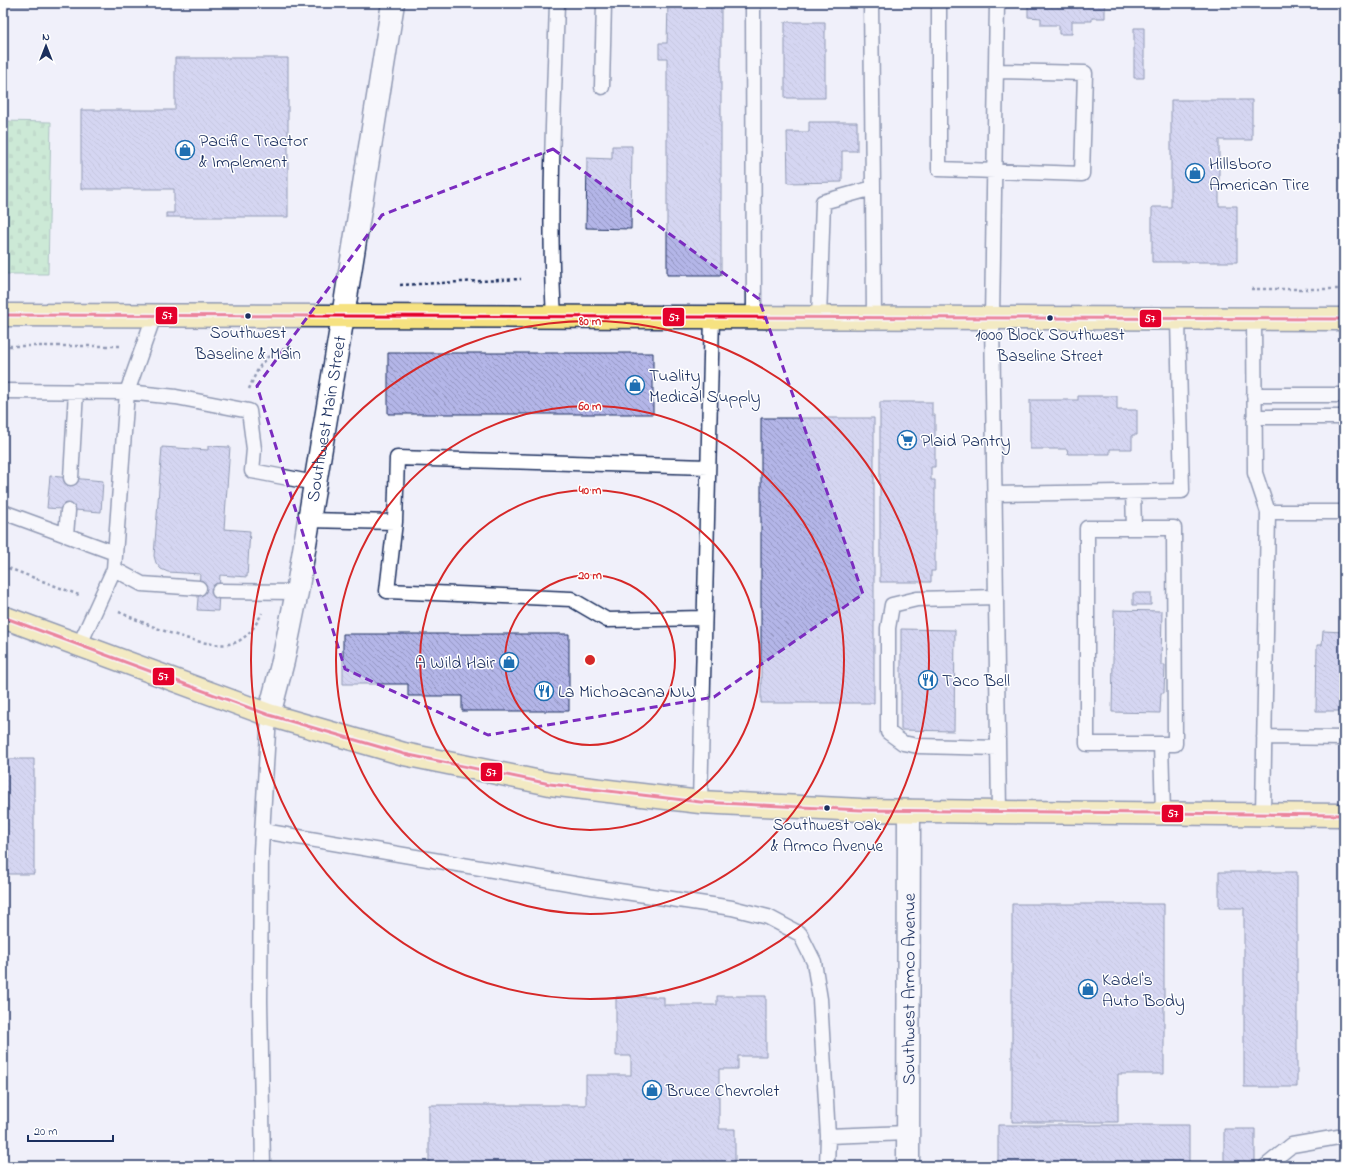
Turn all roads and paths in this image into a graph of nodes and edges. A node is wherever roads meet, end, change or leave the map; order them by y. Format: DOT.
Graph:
graph roads {
  1 [pos="393,3"];
  2 [pos="557,3"];
  3 [pos="604,3"];
  4 [pos="753,3"];
  5 [pos="871,3"];
  6 [pos="938,3"];
  7 [pos="997,3"];
  8 [pos="997,71"];
  9 [pos="602,87"];
  10 [pos="996,172"];
  11 [pos="873,188"];
  12 [pos="521,279"];
  13 [pos="400,285"];
  14 [pos="1251,288"];
  15 [pos="1344,289"];
  16 [pos="3,315"];
  17 [pos="154,316"];
  18 [pos="343,316"];
  19 [pos="554,317"];
  20 [pos="712,317"];
  21 [pos="754,318"];
  22 [pos="819,318"];
  23 [pos="874,318"];
  24 [pos="992,318"];
  25 [pos="1178,319"];
  26 [pos="1254,319"];
  27 [pos="1344,319"];
  28 [pos="3,346"];
  29 [pos="143,346"];
  30 [pos="291,347"];
  31 [pos="3,391"];
  32 [pos="76,391"];
  33 [pos="128,392"];
  34 [pos="1344,395"];
  35 [pos="1254,396"];
  36 [pos="240,409"];
  37 [pos="1254,417"];
  38 [pos="1344,417"];
  39 [pos="708,467"];
  40 [pos="71,478"];
  41 [pos="315,483"];
  42 [pos="1132,492"];
  43 [pos="995,494"];
  44 [pos="68,511"];
  45 [pos="3,512"];
  46 [pos="1268,512"];
  47 [pos="1344,512"];
  48 [pos="308,520"];
  49 [pos="395,522"];
  50 [pos="1134,528"];
  51 [pos="66,535"];
  52 [pos="115,553"];
  53 [pos="3,566"];
  54 [pos="114,569"];
  55 [pos="199,588"];
  56 [pos="219,591"];
  57 [pos="268,592"];
  58 [pos="297,592"];
  59 [pos="996,597"];
  60 [pos="98,603"];
  61 [pos="3,617"];
  62 [pos="704,618"];
  63 [pos="80,646"];
  64 [pos="268,715"];
  65 [pos="1264,738"];
  66 [pos="1344,738"];
  67 [pos="1161,744"];
  68 [pos="998,748"];
  69 [pos="700,802"];
  70 [pos="909,811"];
  71 [pos="999,812"];
  72 [pos="1163,813"];
  73 [pos="1263,814"];
  74 [pos="1344,815"];
  75 [pos="263,831"];
  76 [pos="908,1133"];
  77 [pos="828,1136"];
  78 [pos="1344,1136"];
  79 [pos="263,1166"];
  80 [pos="827,1166"];
  81 [pos="908,1166"];
  82 [pos="1266,1166"];
  1 -- 18 [label="street, Southwest Main Street"];
  2 -- 19 [label="lane"];
  3 -- 9 [label="lane"];
  4 -- 21 [label="lane"];
  5 -- 11 [label="lane"];
  6 -- 10 [label="lane"];
  7 -- 8 [label="lane"];
  8 -- 10 [label="lane"];
  8 -- 10 [label="lane"];
  10 -- 24 [label="lane"];
  11 -- 22 [label="lane"];
  11 -- 23 [label="lane"];
  12 -- 13 [label="path"];
  14 -- 15 [label="path"];
  16 -- 17 [label="highway"];
  17 -- 18 [label="highway"];
  17 -- 29 [label="lane"];
  18 -- 19 [label="highway"];
  18 -- 41 [label="street, Southwest Main Street"];
  19 -- 20 [label="highway"];
  20 -- 21 [label="highway"];
  20 -- 39 [label="lane"];
  21 -- 22 [label="highway"];
  22 -- 23 [label="highway"];
  23 -- 24 [label="highway"];
  24 -- 25 [label="highway"];
  24 -- 43 [label="lane"];
  25 -- 26 [label="highway"];
  25 -- 42 [label="lane"];
  26 -- 27 [label="highway"];
  26 -- 35 [label="lane"];
  28 -- 29 [label="path"];
  29 -- 33 [label="lane"];
  30 -- 36 [label="path"];
  31 -- 32 [label="lane"];
  32 -- 33 [label="lane"];
  32 -- 40 [label="lane"];
  33 -- 36 [label="lane"];
  33 -- 52 [label="lane"];
  34 -- 35 [label="lane"];
  35 -- 37 [label="lane"];
  36 -- 41 [label="lane"];
  37 -- 38 [label="lane"];
  37 -- 46 [label="lane"];
  39 -- 49 [label="lane"];
  39 -- 62 [label="lane"];
  41 -- 48 [label="street, Southwest Main Street"];
  42 -- 43 [label="lane"];
  42 -- 50 [label="lane"];
  43 -- 59 [label="lane"];
  44 -- 51 [label="lane"];
  45 -- 51 [label="lane"];
  46 -- 47 [label="lane"];
  46 -- 65 [label="lane"];
  48 -- 49 [label="lane"];
  48 -- 58 [label="street, Southwest Main Street"];
  49 -- 62 [label="lane"];
  50 -- 67 [label="lane"];
  50 -- 67 [label="lane"];
  51 -- 52 [label="lane"];
  52 -- 54 [label="lane"];
  53 -- 60 [label="path"];
  54 -- 55 [label="lane"];
  54 -- 60 [label="lane"];
  56 -- 57 [label="lane"];
  57 -- 58 [label="lane"];
  57 -- 60 [label="path"];
  58 -- 64 [label="street, Southwest Main Street"];
  59 -- 68 [label="lane"];
  59 -- 68 [label="lane"];
  60 -- 63 [label="lane"];
  61 -- 63 [label="highway"];
  62 -- 69 [label="lane"];
  63 -- 64 [label="highway"];
  64 -- 69 [label="highway"];
  64 -- 75 [label="lane"];
  65 -- 66 [label="lane"];
  65 -- 73 [label="lane"];
  67 -- 72 [label="lane"];
  68 -- 71 [label="lane"];
  69 -- 70 [label="highway"];
  70 -- 71 [label="highway"];
  70 -- 76 [label="street, Southwest Armco Avenue"];
  71 -- 72 [label="highway"];
  72 -- 73 [label="highway"];
  73 -- 74 [label="highway"];
  75 -- 77 [label="lane"];
  75 -- 79 [label="lane"];
  76 -- 77 [label="lane"];
  76 -- 81 [label="street, Southwest Armco Avenue"];
  77 -- 80 [label="lane"];
  78 -- 82 [label="lane"];
}
